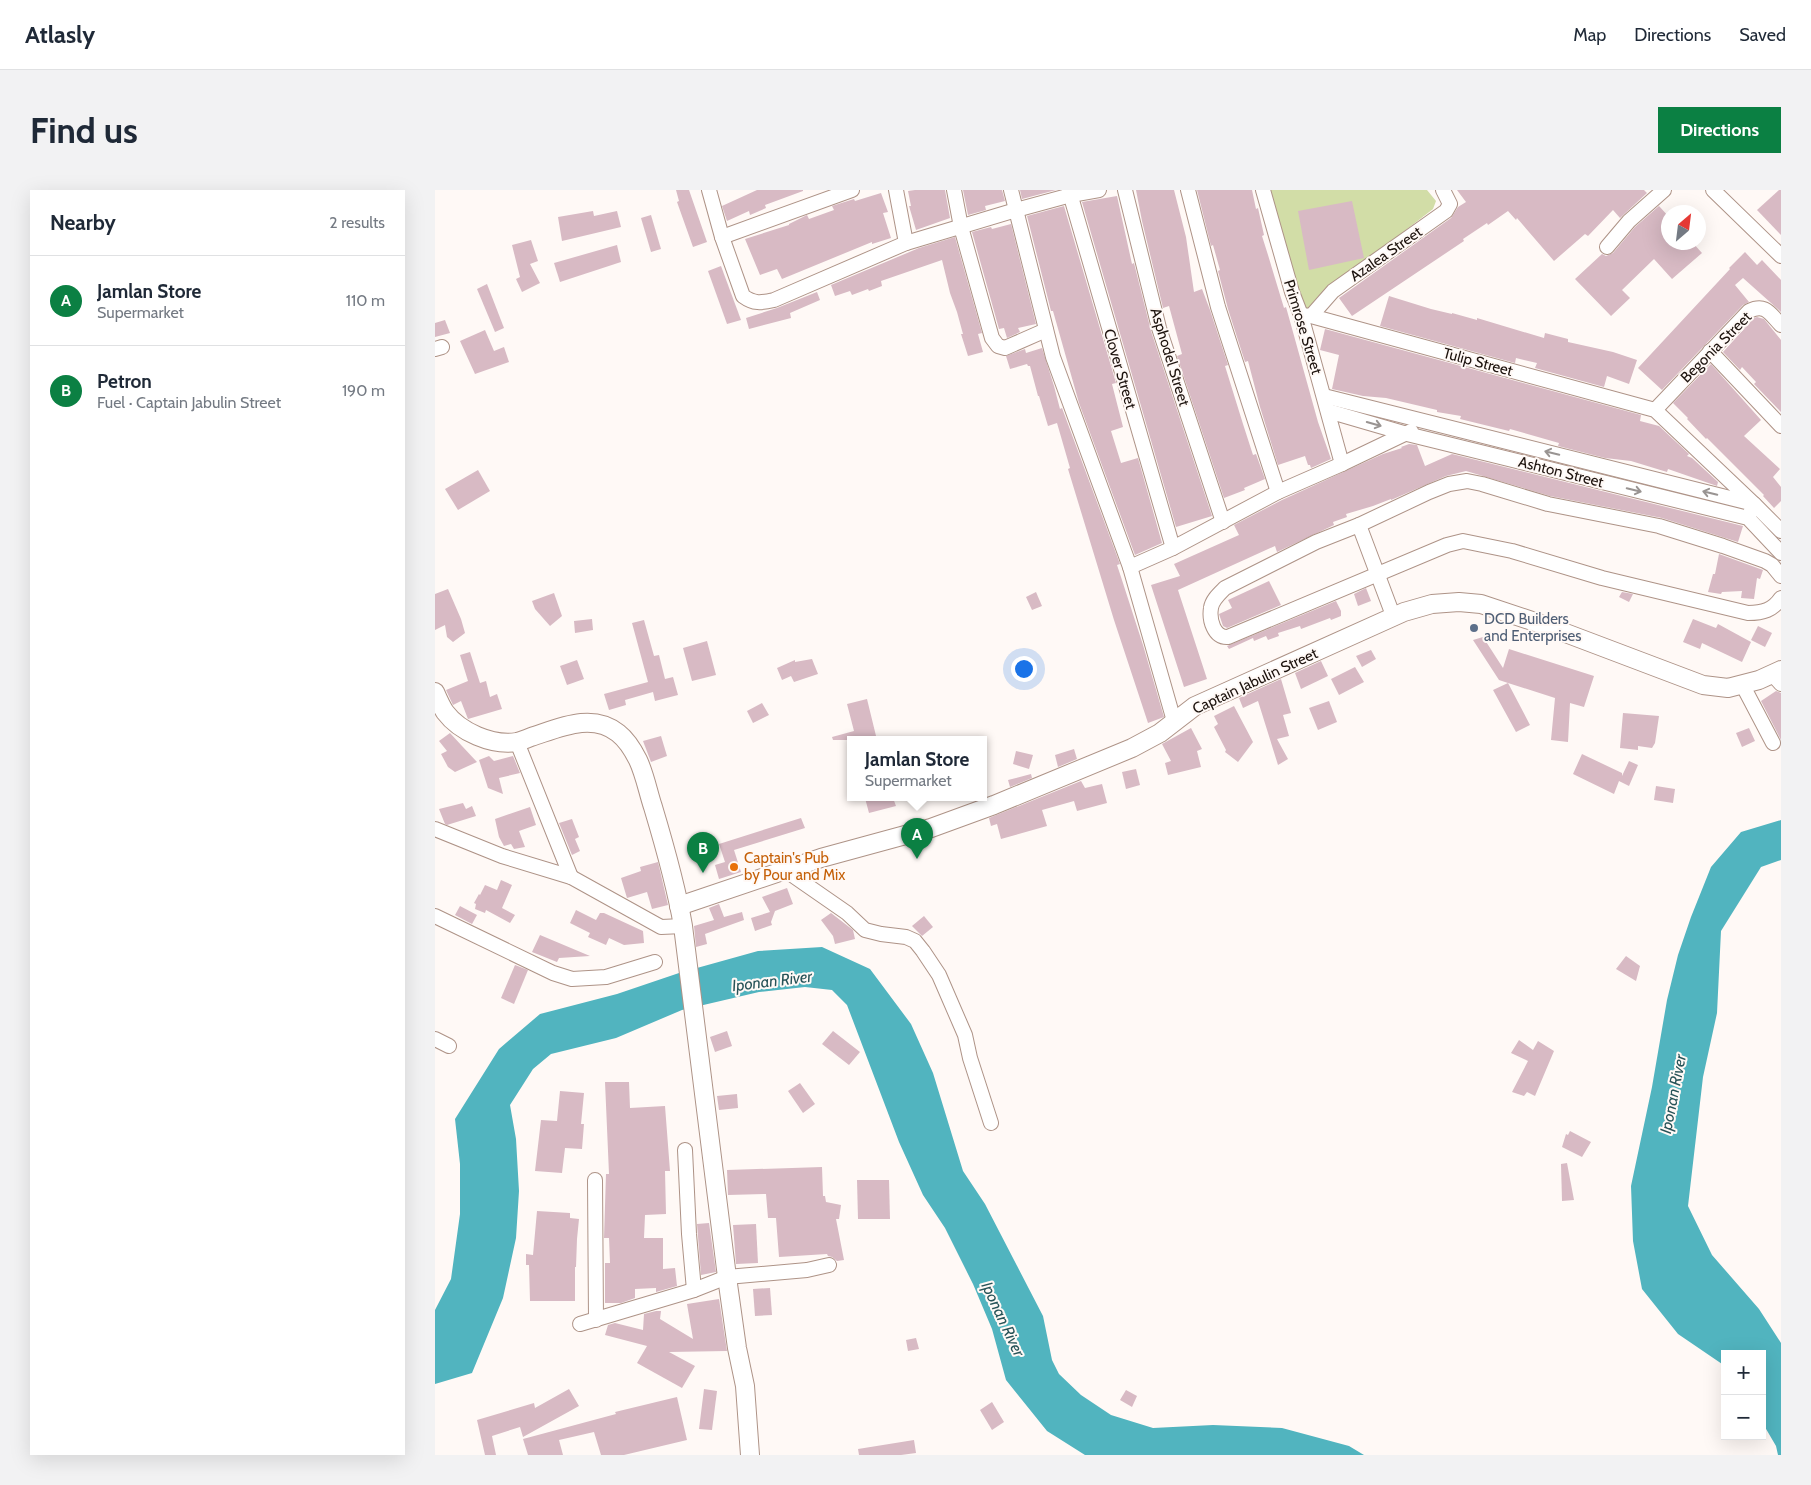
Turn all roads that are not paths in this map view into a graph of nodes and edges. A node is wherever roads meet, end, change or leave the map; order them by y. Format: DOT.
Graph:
graph roads {
  1 [pos="709,190"];
  2 [pos="852,190"];
  3 [pos="896,190"];
  4 [pos="954,190"];
  5 [pos="1011,190"];
  6 [pos="1099,190"];
  7 [pos="1125,190"];
  8 [pos="1188,190"];
  9 [pos="1263,190"];
  10 [pos="1443,190"];
  11 [pos="1664,190"];
  12 [pos="1713,190"];
  13 [pos="1070,193"];
  14 [pos="1015,210"];
  15 [pos="961,227"];
  16 [pos="722,237"];
  17 [pos="906,243"];
  18 [pos="1607,247"];
  19 [pos="1781,256"];
  20 [pos="1306,315"];
  21 [pos="1781,325"];
  22 [pos="1046,330"];
  23 [pos="1710,351"];
  24 [pos="1324,396"];
  25 [pos="1655,410"];
  26 [pos="1328,411"];
  27 [pos="1424,421"];
  28 [pos="1781,426"];
  29 [pos="1407,434"];
  30 [pos="1342,464"];
  31 [pos="1278,492"];
  32 [pos="1754,504"];
  33 [pos="1748,518"];
  34 [pos="1223,522"];
  35 [pos="1359,525"];
  36 [pos="1781,531"];
  37 [pos="1173,548"];
  38 [pos="1781,553"];
  39 [pos="1131,567"];
  40 [pos="1378,573"];
  41 [pos="1781,576"];
  42 [pos="1781,598"];
  43 [pos="1394,618"];
  44 [pos="1778,676"];
  45 [pos="1742,684"];
  46 [pos="435,692"];
  47 [pos="1174,721"];
  48 [pos="517,742"];
  49 [pos="1773,743"];
  50 [pos="435,829"];
  51 [pos="785,870"];
  52 [pos="571,877"];
  53 [pos="679,906"];
  54 [pos="435,916"];
  55 [pos="683,934"];
  56 [pos="655,962"];
  57 [pos="435,1039"];
  58 [pos="449,1046"];
  59 [pos="991,1123"];
  60 [pos="685,1150"];
  61 [pos="595,1180"];
  62 [pos="829,1265"];
  63 [pos="727,1277"];
  64 [pos="694,1290"];
  65 [pos="596,1320"];
  66 [pos="580,1324"];
  67 [pos="750,1455"];
  1 -- 16 [label="street"];
  2 -- 16 [label="street"];
  3 -- 17 [label="street"];
  4 -- 15 [label="street"];
  5 -- 14 [label="street"];
  6 -- 13 [label="street"];
  7 -- 34 [label="street, Asphodel Street"];
  8 -- 31 [label="street"];
  9 -- 20 [label="street, Primrose Street"];
  10 -- 20 [label="street, Azalea Street"];
  11 -- 18 [label="street"];
  12 -- 19 [label="street"];
  13 -- 14 [label="street"];
  13 -- 37 [label="street, Clover Street"];
  14 -- 15 [label="street"];
  14 -- 22 [label="street"];
  15 -- 17 [label="street"];
  15 -- 22 [label="street"];
  16 -- 17 [label="street"];
  20 -- 24 [label="street, Primrose Street"];
  20 -- 25 [label="street, Tulip Street"];
  21 -- 23 [label="street, Begonia Street"];
  22 -- 39 [label="street"];
  23 -- 25 [label="street, Begonia Street"];
  23 -- 28 [label="street"];
  24 -- 26 [label="street, Primrose Street"];
  24 -- 27 [label="street, Ashton Street"];
  25 -- 32 [label="street"];
  26 -- 29 [label="street, Ashton Street, one-way"];
  26 -- 30 [label="street, Primrose Street"];
  27 -- 29 [label="street"];
  32 -- 27 [label="street, Ashton Street, one-way"];
  29 -- 30 [label="street"];
  29 -- 33 [label="street, Ashton Street, one-way"];
  30 -- 31 [label="street"];
  31 -- 34 [label="street"];
  32 -- 33 [label="street"];
  32 -- 36 [label="street"];
  33 -- 38 [label="street"];
  34 -- 37 [label="street"];
  35 -- 40 [label="street"];
  35 -- 40 [label="street"];
  35 -- 41 [label="street"];
  37 -- 39 [label="street"];
  39 -- 47 [label="street"];
  40 -- 42 [label="street"];
  40 -- 43 [label="street"];
  43 -- 45 [label="street, Captain Jabulin Street"];
  43 -- 47 [label="street, Captain Jabulin Street"];
  44 -- 45 [label="street, Captain Jabulin Street"];
  45 -- 49 [label="street"];
  46 -- 48 [label="street"];
  47 -- 51 [label="street, Captain Jabulin Street"];
  48 -- 52 [label="street"];
  48 -- 53 [label="street"];
  50 -- 52 [label="street"];
  51 -- 53 [label="street, Captain Jabulin Street"];
  51 -- 59 [label="street"];
  52 -- 55 [label="street"];
  53 -- 55 [label="street"];
  54 -- 56 [label="street"];
  55 -- 63 [label="street"];
  57 -- 58 [label="street"];
  60 -- 64 [label="street"];
  61 -- 65 [label="street"];
  62 -- 63 [label="street"];
  63 -- 64 [label="street"];
  63 -- 67 [label="street"];
  64 -- 65 [label="street"];
  65 -- 66 [label="street"];
}
